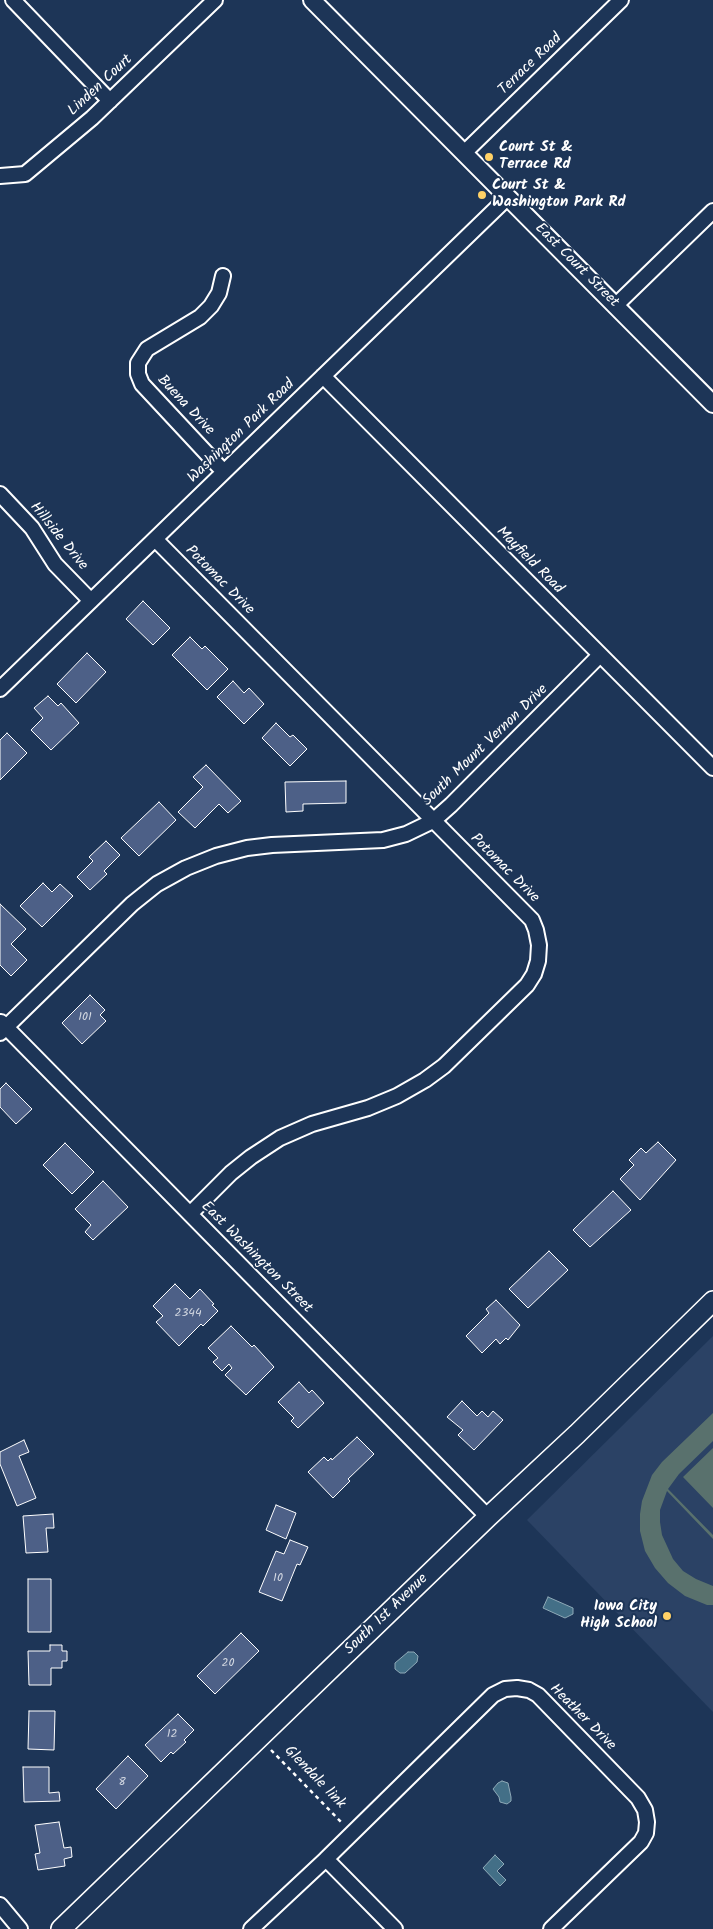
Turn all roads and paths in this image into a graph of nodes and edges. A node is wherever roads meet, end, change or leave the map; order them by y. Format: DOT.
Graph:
graph roads {
  1 [pos="13,0"];
  2 [pos="215,0"];
  3 [pos="312,0"];
  4 [pos="621,0"];
  5 [pos="110,100"];
  6 [pos="464,153"];
  7 [pos="0,176"];
  8 [pos="508,197"];
  9 [pos="713,210"];
  10 [pos="223,276"];
  11 [pos="615,306"];
  12 [pos="323,376"];
  13 [pos="713,404"];
  14 [pos="224,472"];
  15 [pos="0,494"];
  16 [pos="154,540"];
  17 [pos="91,601"];
  18 [pos="600,656"];
  19 [pos="0,689"];
  20 [pos="713,768"];
  21 [pos="433,820"];
  22 [pos="2,1027"];
  23 [pos="190,1214"];
  24 [pos="713,1301"];
  25 [pos="488,1517"];
  26 [pos="259,1738"];
  27 [pos="352,1833"];
  28 [pos="326,1859"];
  29 [pos="0,1905"];
  30 [pos="20,1929"];
  31 [pos="62,1929"];
  32 [pos="251,1929"];
  33 [pos="395,1929"];
  34 [pos="551,1929"];
  1 -- 5 [label="street"];
  2 -- 5 [label="street, Linden Court"];
  3 -- 6 [label="street, East Court Street"];
  4 -- 6 [label="street, Terrace Road"];
  5 -- 7 [label="street, Linden Court"];
  6 -- 8 [label="street, East Court Street"];
  8 -- 11 [label="street, East Court Street"];
  8 -- 12 [label="street, Washington Park Road"];
  9 -- 11 [label="street"];
  10 -- 14 [label="street, Buena Drive"];
  11 -- 13 [label="street, East Court Street"];
  12 -- 14 [label="street, Washington Park Road"];
  12 -- 18 [label="street, Mayfield Road"];
  14 -- 16 [label="street, Washington Park Road"];
  15 -- 17 [label="street, Hillside Drive"];
  16 -- 17 [label="street, Washington Park Road"];
  16 -- 21 [label="street, Potomac Drive"];
  17 -- 19 [label="street, Washington Park Road"];
  18 -- 20 [label="street, Mayfield Road"];
  18 -- 21 [label="street, South Mount Vernon Drive"];
  21 -- 22 [label="street, South Mount Vernon Drive"];
  21 -- 23 [label="street, Potomac Drive"];
  22 -- 23 [label="street, East Washington Street"];
  23 -- 25 [label="street, East Washington Street"];
  24 -- 25 [label="main road, South 1st Avenue"];
  25 -- 26 [label="main road, South 1st Avenue"];
  26 -- 27 [label="path, Glendale link"];
  26 -- 31 [label="main road, South 1st Avenue"];
  27 -- 28 [label="street, Heather Drive"];
  27 -- 34 [label="street, Heather Drive"];
  28 -- 32 [label="street, Heather Drive"];
  28 -- 33 [label="street"];
  29 -- 30 [label="street"];
}
